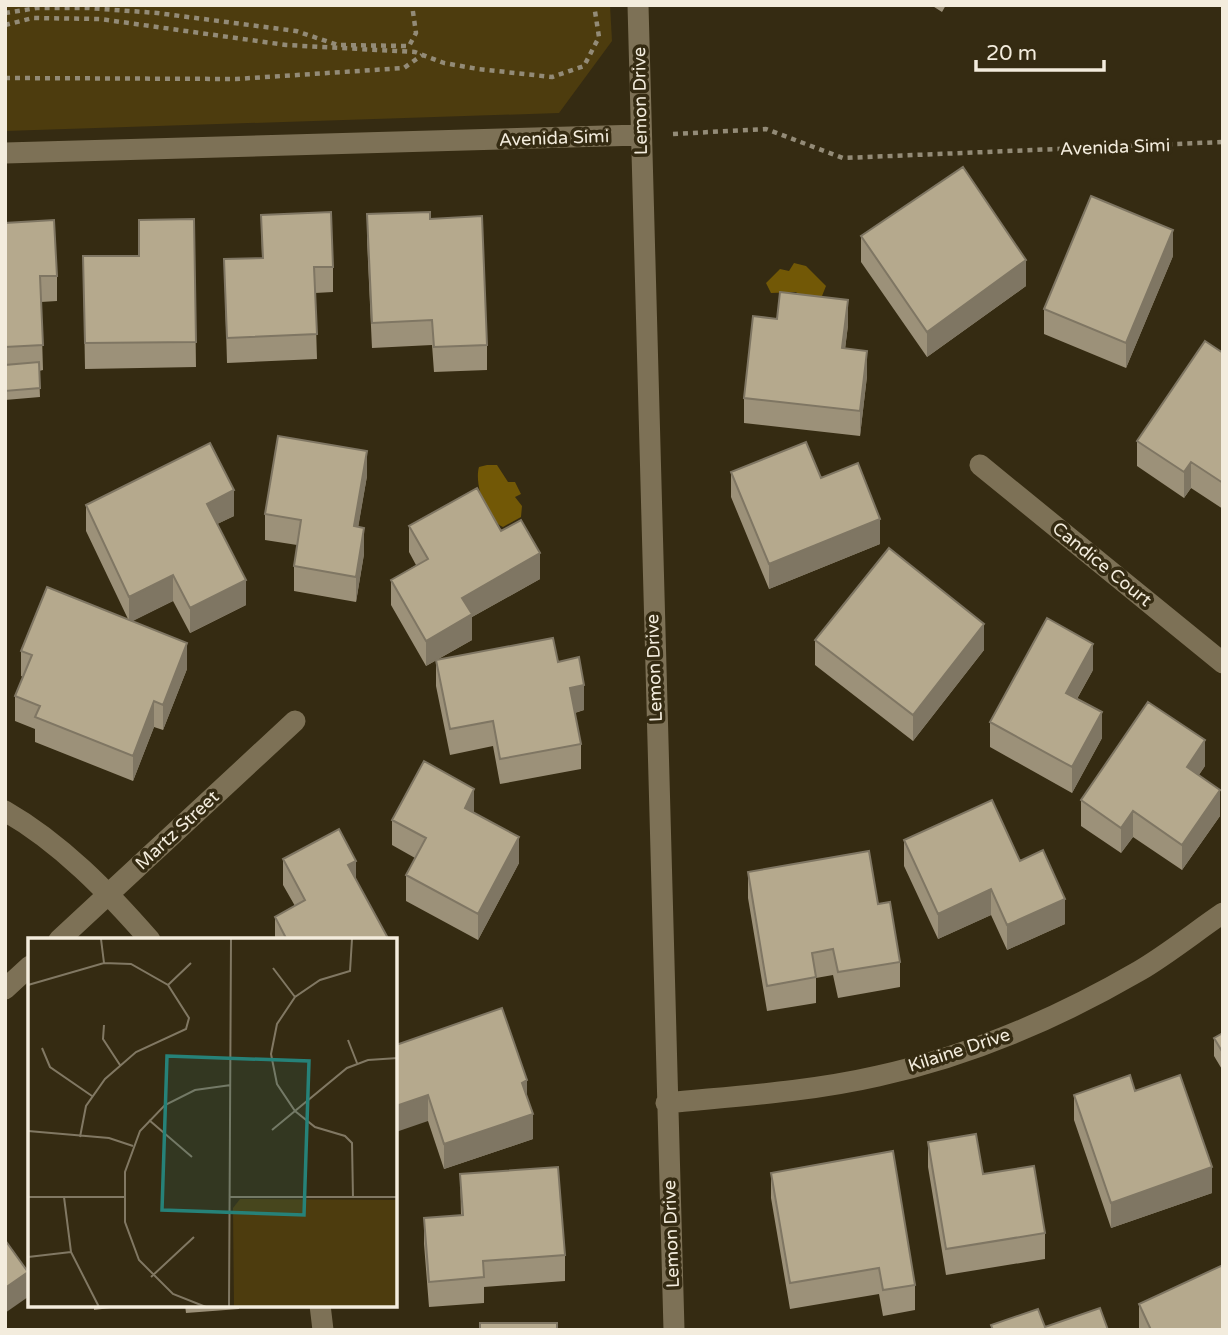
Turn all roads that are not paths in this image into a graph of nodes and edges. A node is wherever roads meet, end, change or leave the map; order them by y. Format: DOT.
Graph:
graph roads {
  1 [pos="638,5"];
  2 [pos="640,135"];
  3 [pos="5,153"];
  4 [pos="980,465"];
  5 [pos="1223,663"];
  6 [pos="295,721"];
  7 [pos="5,811"];
  8 [pos="109,893"];
  9 [pos="1223,913"];
  10 [pos="61,938"];
  11 [pos="148,938"];
  12 [pos="28,968"];
  13 [pos="5,989"];
  14 [pos="666,1102"];
  15 [pos="320,1307"];
  16 [pos="323,1330"];
  17 [pos="674,1330"];
  1 -- 2 [label="street, Lemon Drive"];
  2 -- 3 [label="street, Avenida Simi"];
  2 -- 14 [label="street, Lemon Drive"];
  4 -- 5 [label="street, Candice Court"];
  6 -- 8 [label="street, Martz Street"];
  7 -- 8 [label="street"];
  8 -- 10 [label="street, Martz Street"];
  8 -- 11 [label="street"];
  9 -- 14 [label="street, Kilaine Drive"];
  12 -- 13 [label="street"];
  14 -- 17 [label="street, Lemon Drive"];
  15 -- 16 [label="street"];
}
